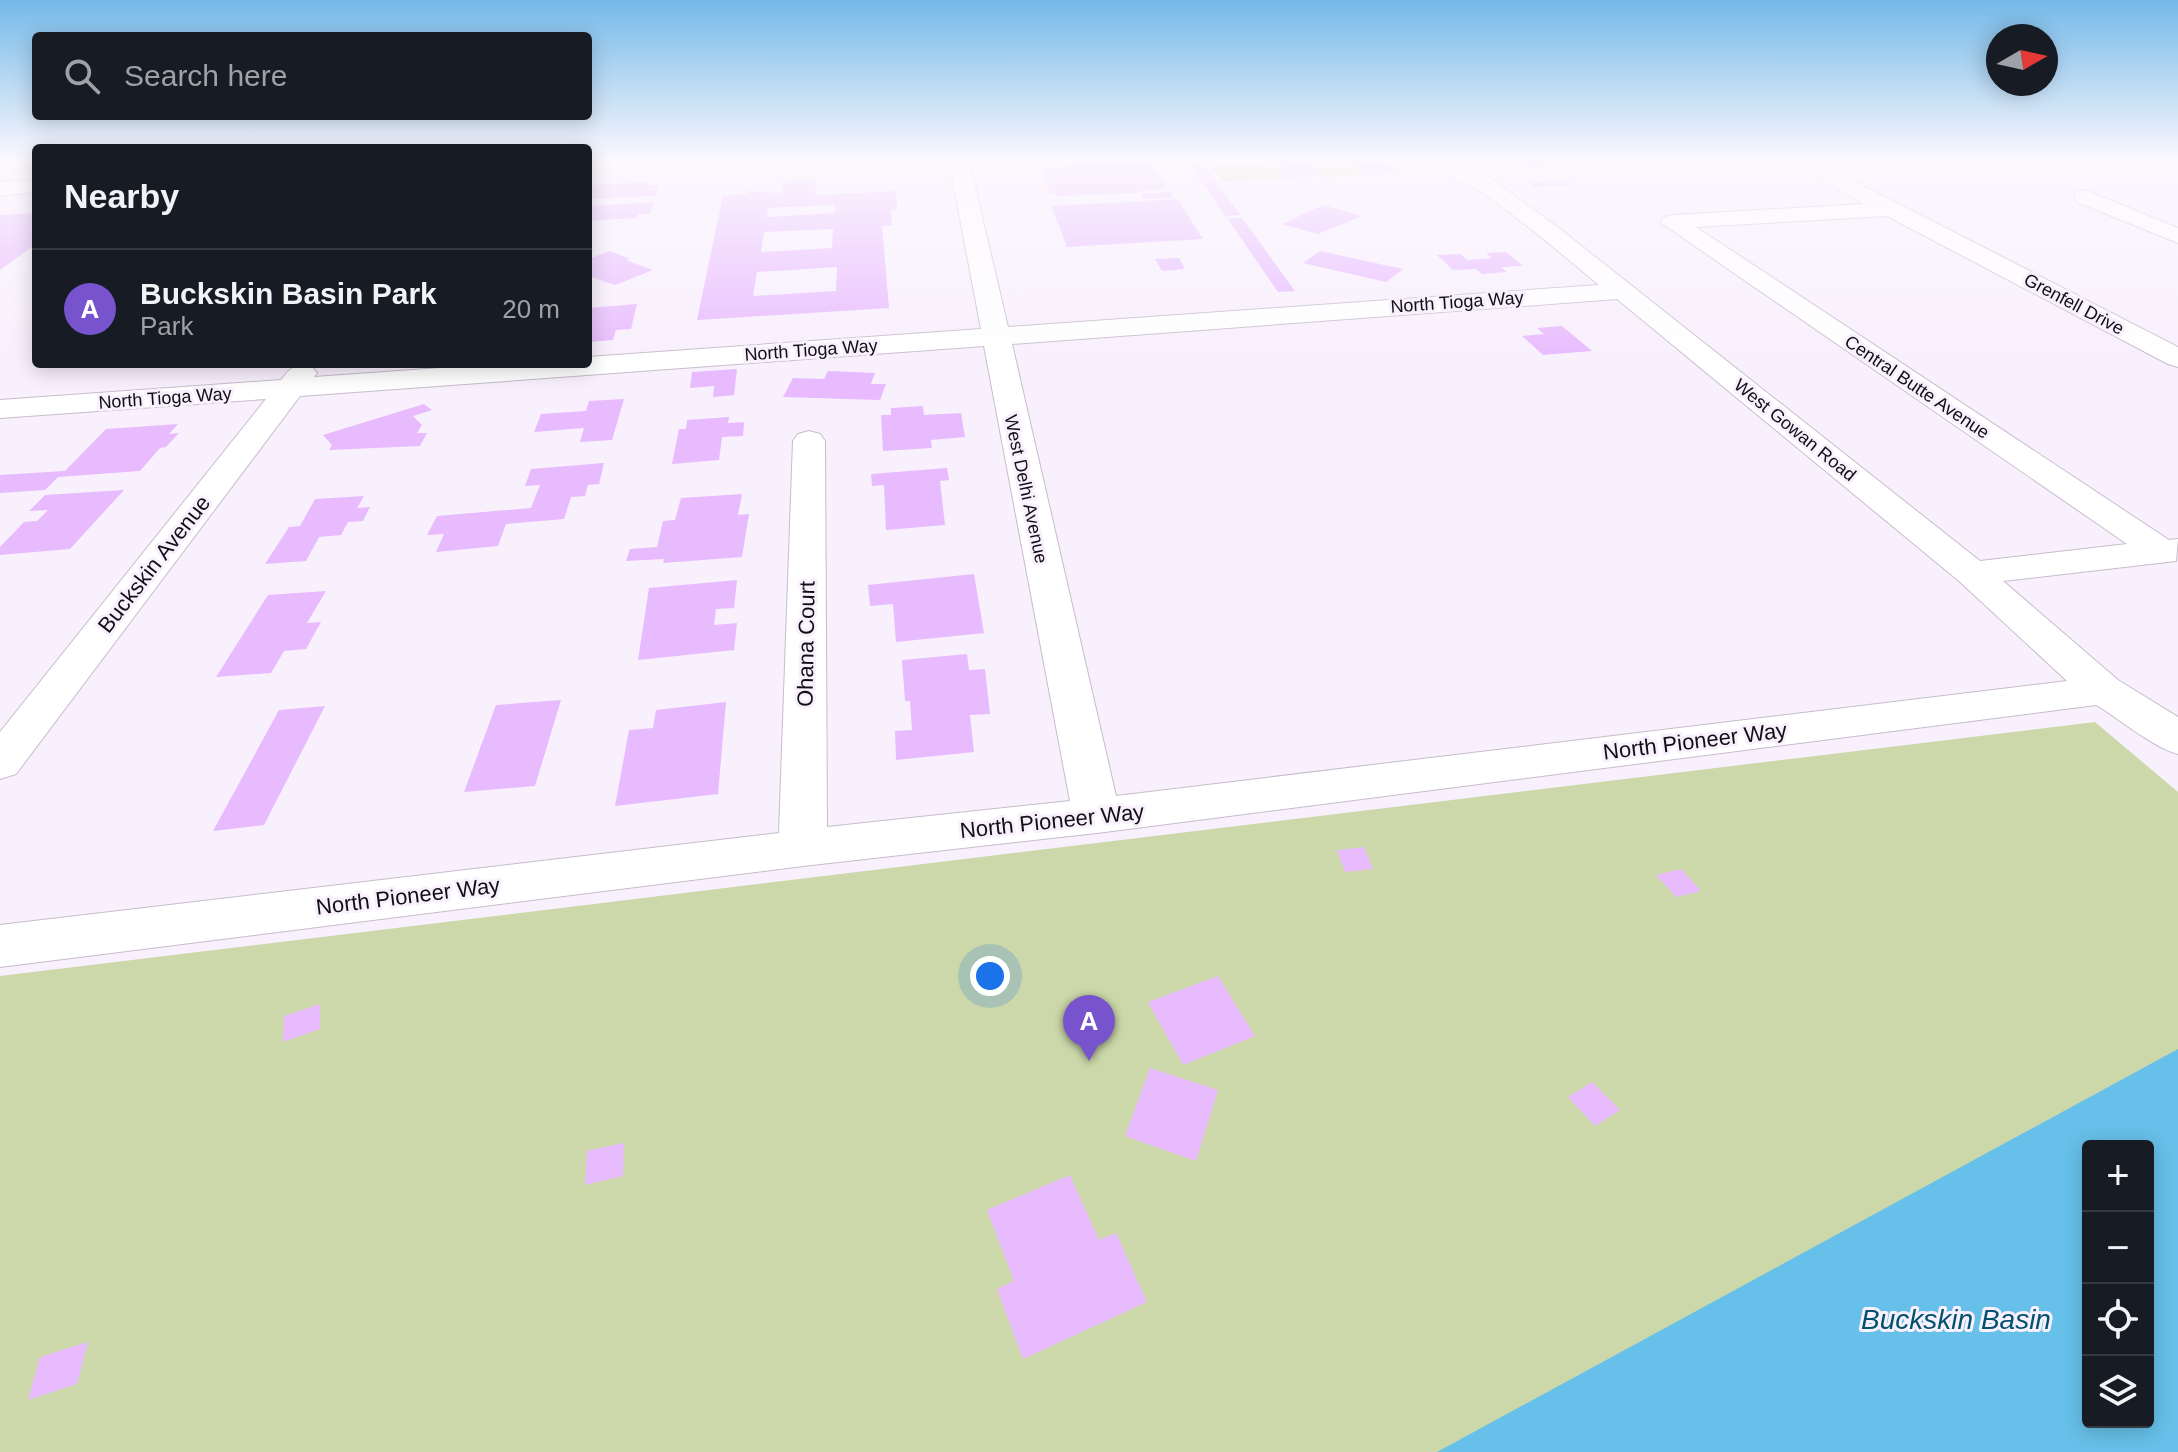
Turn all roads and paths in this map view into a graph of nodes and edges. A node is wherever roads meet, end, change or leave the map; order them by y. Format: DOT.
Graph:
graph roads {
  1 [pos="972,229"];
  2 [pos="1545,229"];
  3 [pos="1682,229"];
  4 [pos="1929,229"];
  5 [pos="1622,291"];
  6 [pos="994,337"];
  7 [pos="2178,358"];
  8 [pos="592,360"];
  9 [pos="456,368"];
  10 [pos="300,377"];
  11 [pos="0,409"];
  12 [pos="809,441"];
  13 [pos="2170,551"];
  14 [pos="1972,573"];
  15 [pos="2103,690"];
  16 [pos="2178,739"];
  17 [pos="0,763"];
  18 [pos="2178,767"];
  19 [pos="1097,816"];
  20 [pos="803,848"];
  21 [pos="0,946"];
  1 -- 6 [label="street, West Delhi Avenue"];
  2 -- 5 [label="street, West Gowan Road"];
  3 -- 13 [label="street, Central Butte Avenue"];
  4 -- 7 [label="street, Grenfell Drive"];
  5 -- 6 [label="street, North Tioga Way"];
  5 -- 14 [label="street, West Gowan Road"];
  6 -- 8 [label="street, North Tioga Way"];
  6 -- 19 [label="street, West Delhi Avenue"];
  9 -- 10 [label="street, North Tioga Way"];
  10 -- 11 [label="street, North Tioga Way"];
  10 -- 17 [label="street, Buckskin Avenue"];
  12 -- 20 [label="street, Ohana Court"];
  13 -- 14 [label="street"];
  14 -- 15 [label="street, West Gowan Road"];
  15 -- 16 [label="street, West Gowan Road"];
  15 -- 18 [label="street, West Gowan Road"];
  15 -- 19 [label="street, North Pioneer Way"];
  19 -- 20 [label="street, North Pioneer Way"];
  20 -- 21 [label="street, North Pioneer Way"];
}
